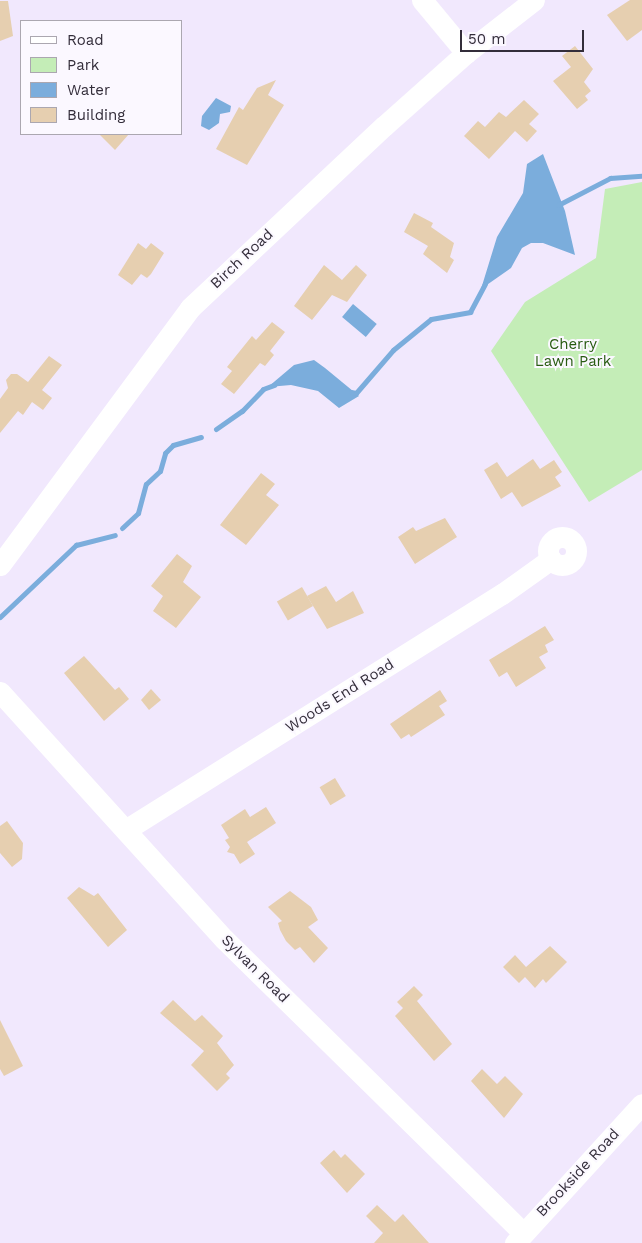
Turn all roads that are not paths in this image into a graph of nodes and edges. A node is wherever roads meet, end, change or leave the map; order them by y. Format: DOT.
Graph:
graph roads {
  1 [pos="422,0"];
  2 [pos="534,0"];
  3 [pos="466,53"];
  4 [pos="551,559"];
  5 [pos="0,565"];
  6 [pos="0,692"];
  7 [pos="127,830"];
  8 [pos="642,1104"];
  9 [pos="519,1238"];
  1 -- 3 [label="street"];
  2 -- 3 [label="street, Birch Road"];
  3 -- 5 [label="street, Birch Road"];
  4 -- 7 [label="street, Woods End Road"];
  6 -- 7 [label="street, Sylvan Road"];
  7 -- 9 [label="street, Sylvan Road"];
  8 -- 9 [label="street, Brookside Road"];
}
